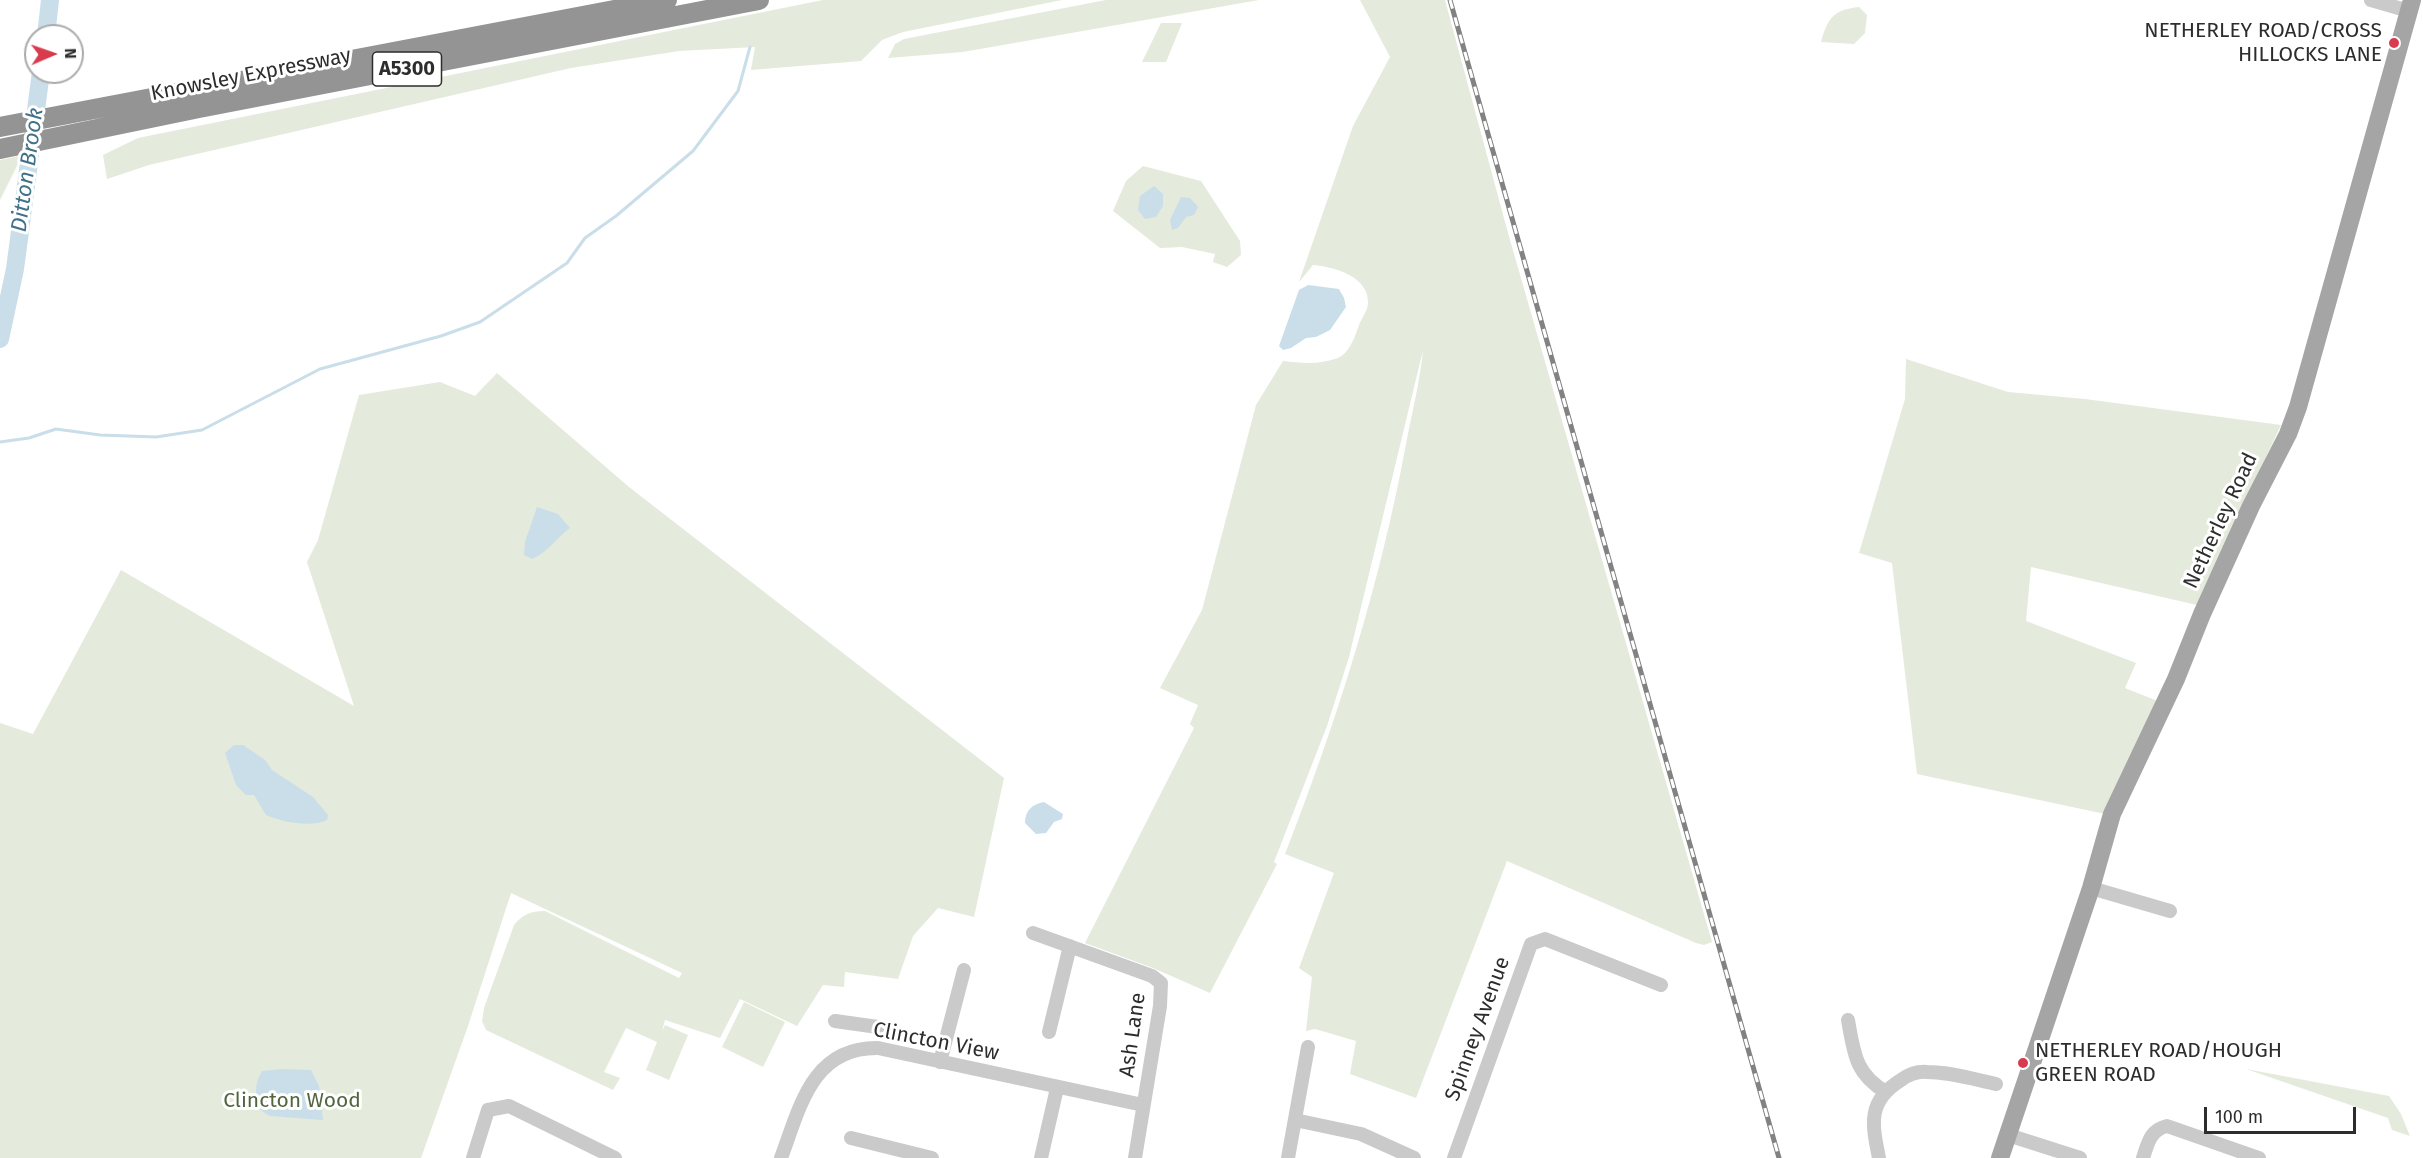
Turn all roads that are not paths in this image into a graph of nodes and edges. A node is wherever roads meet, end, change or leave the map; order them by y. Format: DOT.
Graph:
graph roads {
  1 [pos="667,0"];
  2 [pos="759,0"];
  3 [pos="2372,0"];
  4 [pos="2411,6"];
  5 [pos="4,126"];
  6 [pos="4,149"];
  7 [pos="2091,888"];
  8 [pos="2170,911"];
  9 [pos="1033,933"];
  10 [pos="1070,946"];
  11 [pos="964,970"];
  12 [pos="1661,985"];
  13 [pos="1848,1020"];
  14 [pos="835,1021"];
  15 [pos="863,1025"];
  16 [pos="878,1027"];
  17 [pos="1049,1032"];
  18 [pos="1308,1047"];
  19 [pos="863,1048"];
  20 [pos="940,1062"];
  21 [pos="1996,1084"];
  22 [pos="1057,1088"];
  23 [pos="1886,1092"];
  24 [pos="1143,1105"];
  25 [pos="1295,1120"];
  26 [pos="2008,1135"];
  27 [pos="851,1138"];
  28 [pos="473,1158"];
  29 [pos="615,1158"];
  30 [pos="781,1158"];
  31 [pos="932,1158"];
  32 [pos="1041,1158"];
  33 [pos="1135,1158"];
  34 [pos="1288,1158"];
  35 [pos="1414,1158"];
  36 [pos="1454,1158"];
  37 [pos="1879,1158"];
  38 [pos="2000,1158"];
  39 [pos="2080,1158"];
  40 [pos="2143,1158"];
  41 [pos="2259,1158"];
  1 -- 5 [label="highway, Knowsley Expressway / A5300"];
  2 -- 6 [label="highway, Knowsley Expressway / A5300"];
  3 -- 4 [label="street"];
  4 -- 7 [label="main road, Netherley Road"];
  7 -- 8 [label="street"];
  7 -- 26 [label="main road, Netherley Road"];
  9 -- 10 [label="street, Ash Lane"];
  10 -- 17 [label="street"];
  10 -- 24 [label="street, Ash Lane"];
  11 -- 20 [label="street"];
  12 -- 36 [label="street, Spinney Avenue"];
  13 -- 23 [label="street"];
  14 -- 15 [label="street"];
  15 -- 16 [label="street"];
  15 -- 19 [label="street"];
  18 -- 25 [label="street"];
  19 -- 20 [label="street, Clincton View"];
  19 -- 30 [label="street, Clincton View"];
  20 -- 22 [label="street, Clincton View"];
  21 -- 23 [label="street"];
  22 -- 24 [label="street, Clincton View"];
  22 -- 32 [label="street"];
  23 -- 37 [label="street"];
  24 -- 33 [label="street, Ash Lane"];
  25 -- 34 [label="street"];
  25 -- 35 [label="street"];
  26 -- 38 [label="main road, Netherley Road"];
  26 -- 39 [label="street"];
  27 -- 31 [label="street"];
  28 -- 29 [label="street"];
  40 -- 41 [label="street"];
}
